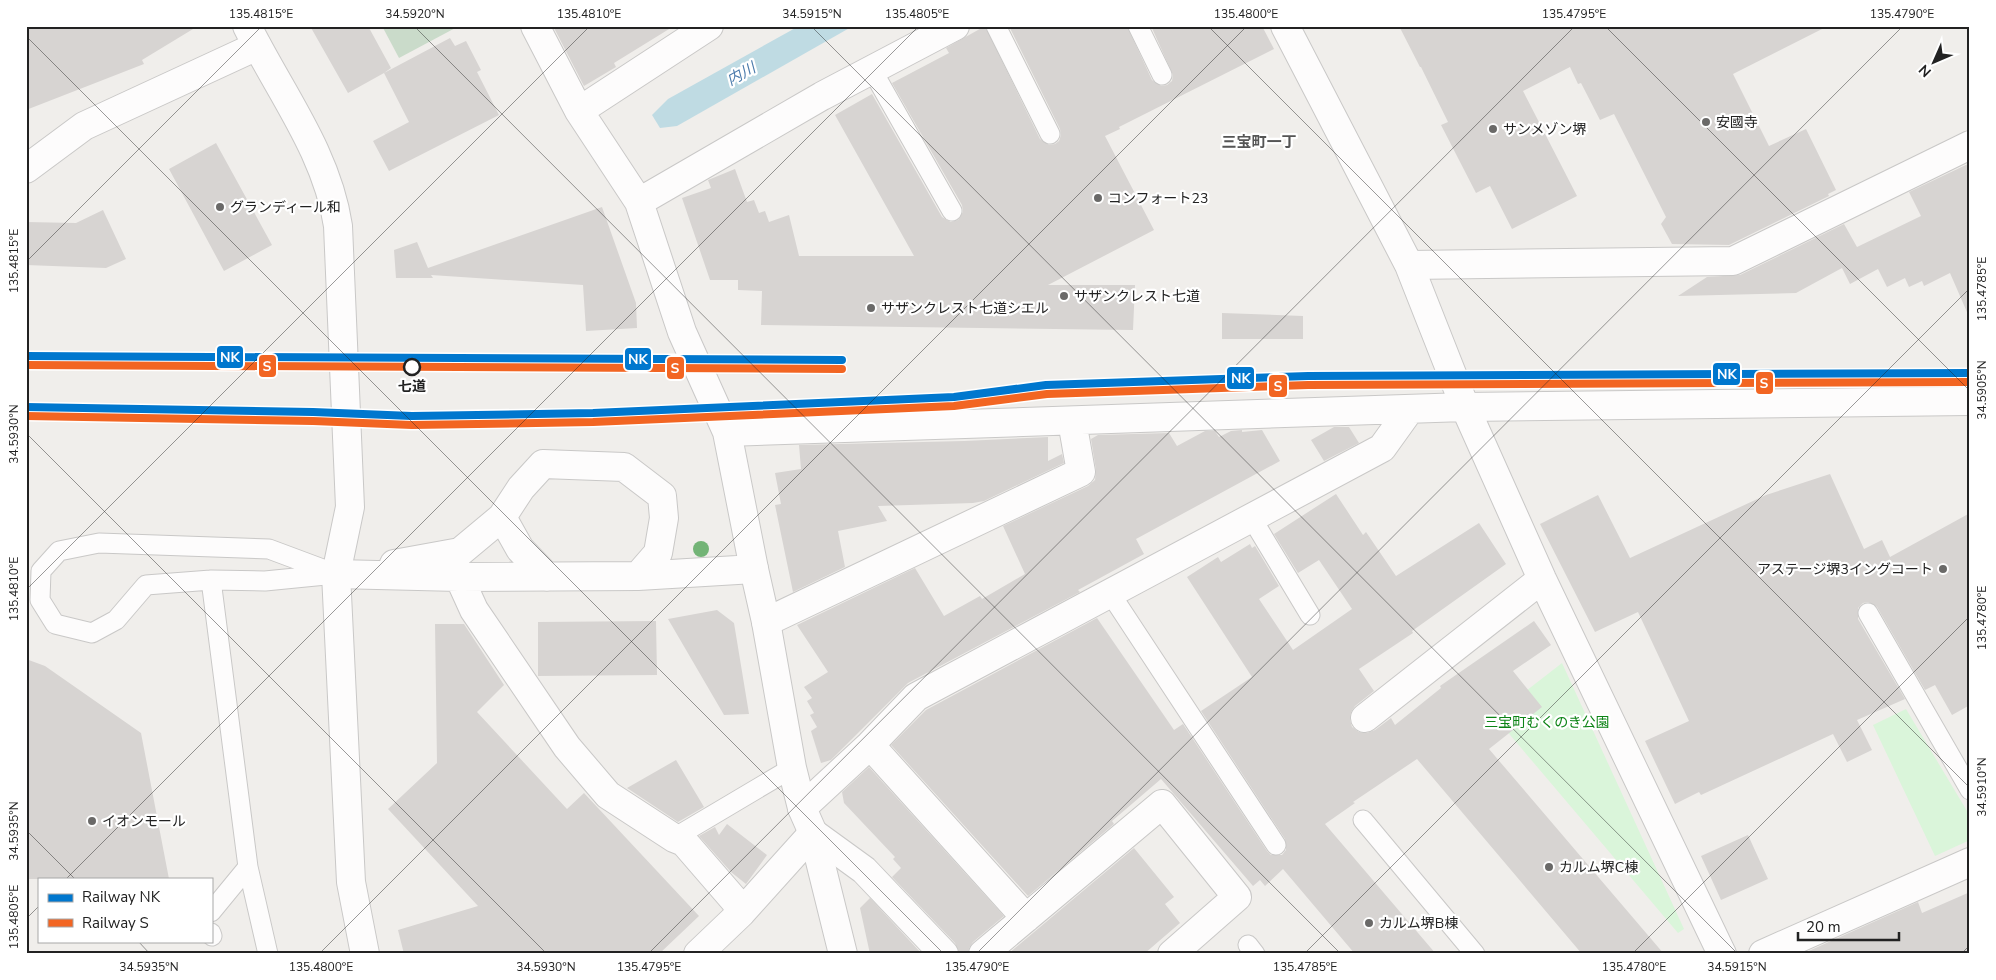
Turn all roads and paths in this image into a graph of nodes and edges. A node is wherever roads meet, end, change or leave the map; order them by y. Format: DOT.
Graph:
graph roads {
  1 [pos="535,26"];
  2 [pos="709,26"];
  3 [pos="955,26"];
  4 [pos="996,26"];
  5 [pos="1138,26"];
  6 [pos="1285,26"];
  7 [pos="252,36"];
  8 [pos="872,70"];
  9 [pos="1162,75"];
  10 [pos="579,111"];
  11 [pos="1050,134"];
  12 [pos="1970,145"];
  13 [pos="26,169"];
  14 [pos="639,202"];
  15 [pos="952,211"];
  16 [pos="1409,265"];
  17 [pos="1970,401"];
  18 [pos="1465,407"];
  19 [pos="1410,409"];
  20 [pos="1072,421"];
  21 [pos="727,432"];
  22 [pos="502,516"];
  23 [pos="1251,518"];
  24 [pos="754,569"];
  25 [pos="336,574"];
  26 [pos="638,576"];
  27 [pos="459,577"];
  28 [pos="547,577"];
  29 [pos="1542,579"];
  30 [pos="211,580"];
  31 [pos="1110,593"];
  32 [pos="1868,613"];
  33 [pos="1310,615"];
  34 [pos="766,622"];
  35 [pos="1365,718"];
  36 [pos="870,745"];
  37 [pos="792,768"];
  38 [pos="1970,790"];
  39 [pos="802,808"];
  40 [pos="1363,820"];
  41 [pos="814,833"];
  42 [pos="674,838"];
  43 [pos="1276,845"];
  44 [pos="1970,862"];
  45 [pos="248,866"];
  46 [pos="212,911"];
  47 [pos="741,913"];
  48 [pos="1026,918"];
  49 [pos="268,954"];
  50 [pos="365,954"];
  51 [pos="698,954"];
  52 [pos="843,954"];
  53 [pos="944,954"];
  54 [pos="983,954"];
  55 [pos="1172,954"];
  56 [pos="1475,954"];
  57 [pos="1722,954"];
  58 [pos="1764,954"];
  1 -- 10 [label="street"];
  2 -- 10 [label="street"];
  3 -- 8 [label="street"];
  4 -- 11 [label="lane"];
  5 -- 9 [label="lane"];
  6 -- 16 [label="street"];
  7 -- 13 [label="street"];
  7 -- 25 [label="street"];
  8 -- 14 [label="street"];
  8 -- 15 [label="lane"];
  10 -- 14 [label="street"];
  12 -- 16 [label="street"];
  14 -- 21 [label="street"];
  16 -- 18 [label="street"];
  17 -- 18 [label="street"];
  18 -- 19 [label="street"];
  18 -- 29 [label="street"];
  19 -- 20 [label="street"];
  19 -- 23 [label="street"];
  20 -- 21 [label="street"];
  20 -- 34 [label="street"];
  21 -- 24 [label="street"];
  22 -- 25 [label="street"];
  22 -- 26 [label="street"];
  22 -- 28 [label="street"];
  23 -- 31 [label="street"];
  23 -- 33 [label="lane"];
  24 -- 26 [label="street"];
  24 -- 34 [label="street"];
  25 -- 27 [label="street"];
  25 -- 30 [label="lane"];
  25 -- 30 [label="lane"];
  25 -- 50 [label="street"];
  26 -- 28 [label="street"];
  27 -- 28 [label="street"];
  27 -- 42 [label="street"];
  29 -- 35 [label="street"];
  29 -- 57 [label="street"];
  30 -- 45 [label="lane"];
  31 -- 36 [label="street"];
  31 -- 43 [label="lane"];
  32 -- 38 [label="lane"];
  34 -- 37 [label="street"];
  36 -- 39 [label="street"];
  36 -- 48 [label="street"];
  37 -- 39 [label="street"];
  37 -- 42 [label="lane"];
  39 -- 41 [label="street"];
  40 -- 56 [label="lane"];
  41 -- 47 [label="street"];
  41 -- 52 [label="street"];
  41 -- 53 [label="street"];
  42 -- 47 [label="street"];
  44 -- 58 [label="street"];
  45 -- 46 [label="lane"];
  45 -- 49 [label="lane"];
  47 -- 51 [label="street"];
  48 -- 54 [label="street"];
  48 -- 55 [label="street"];
}
